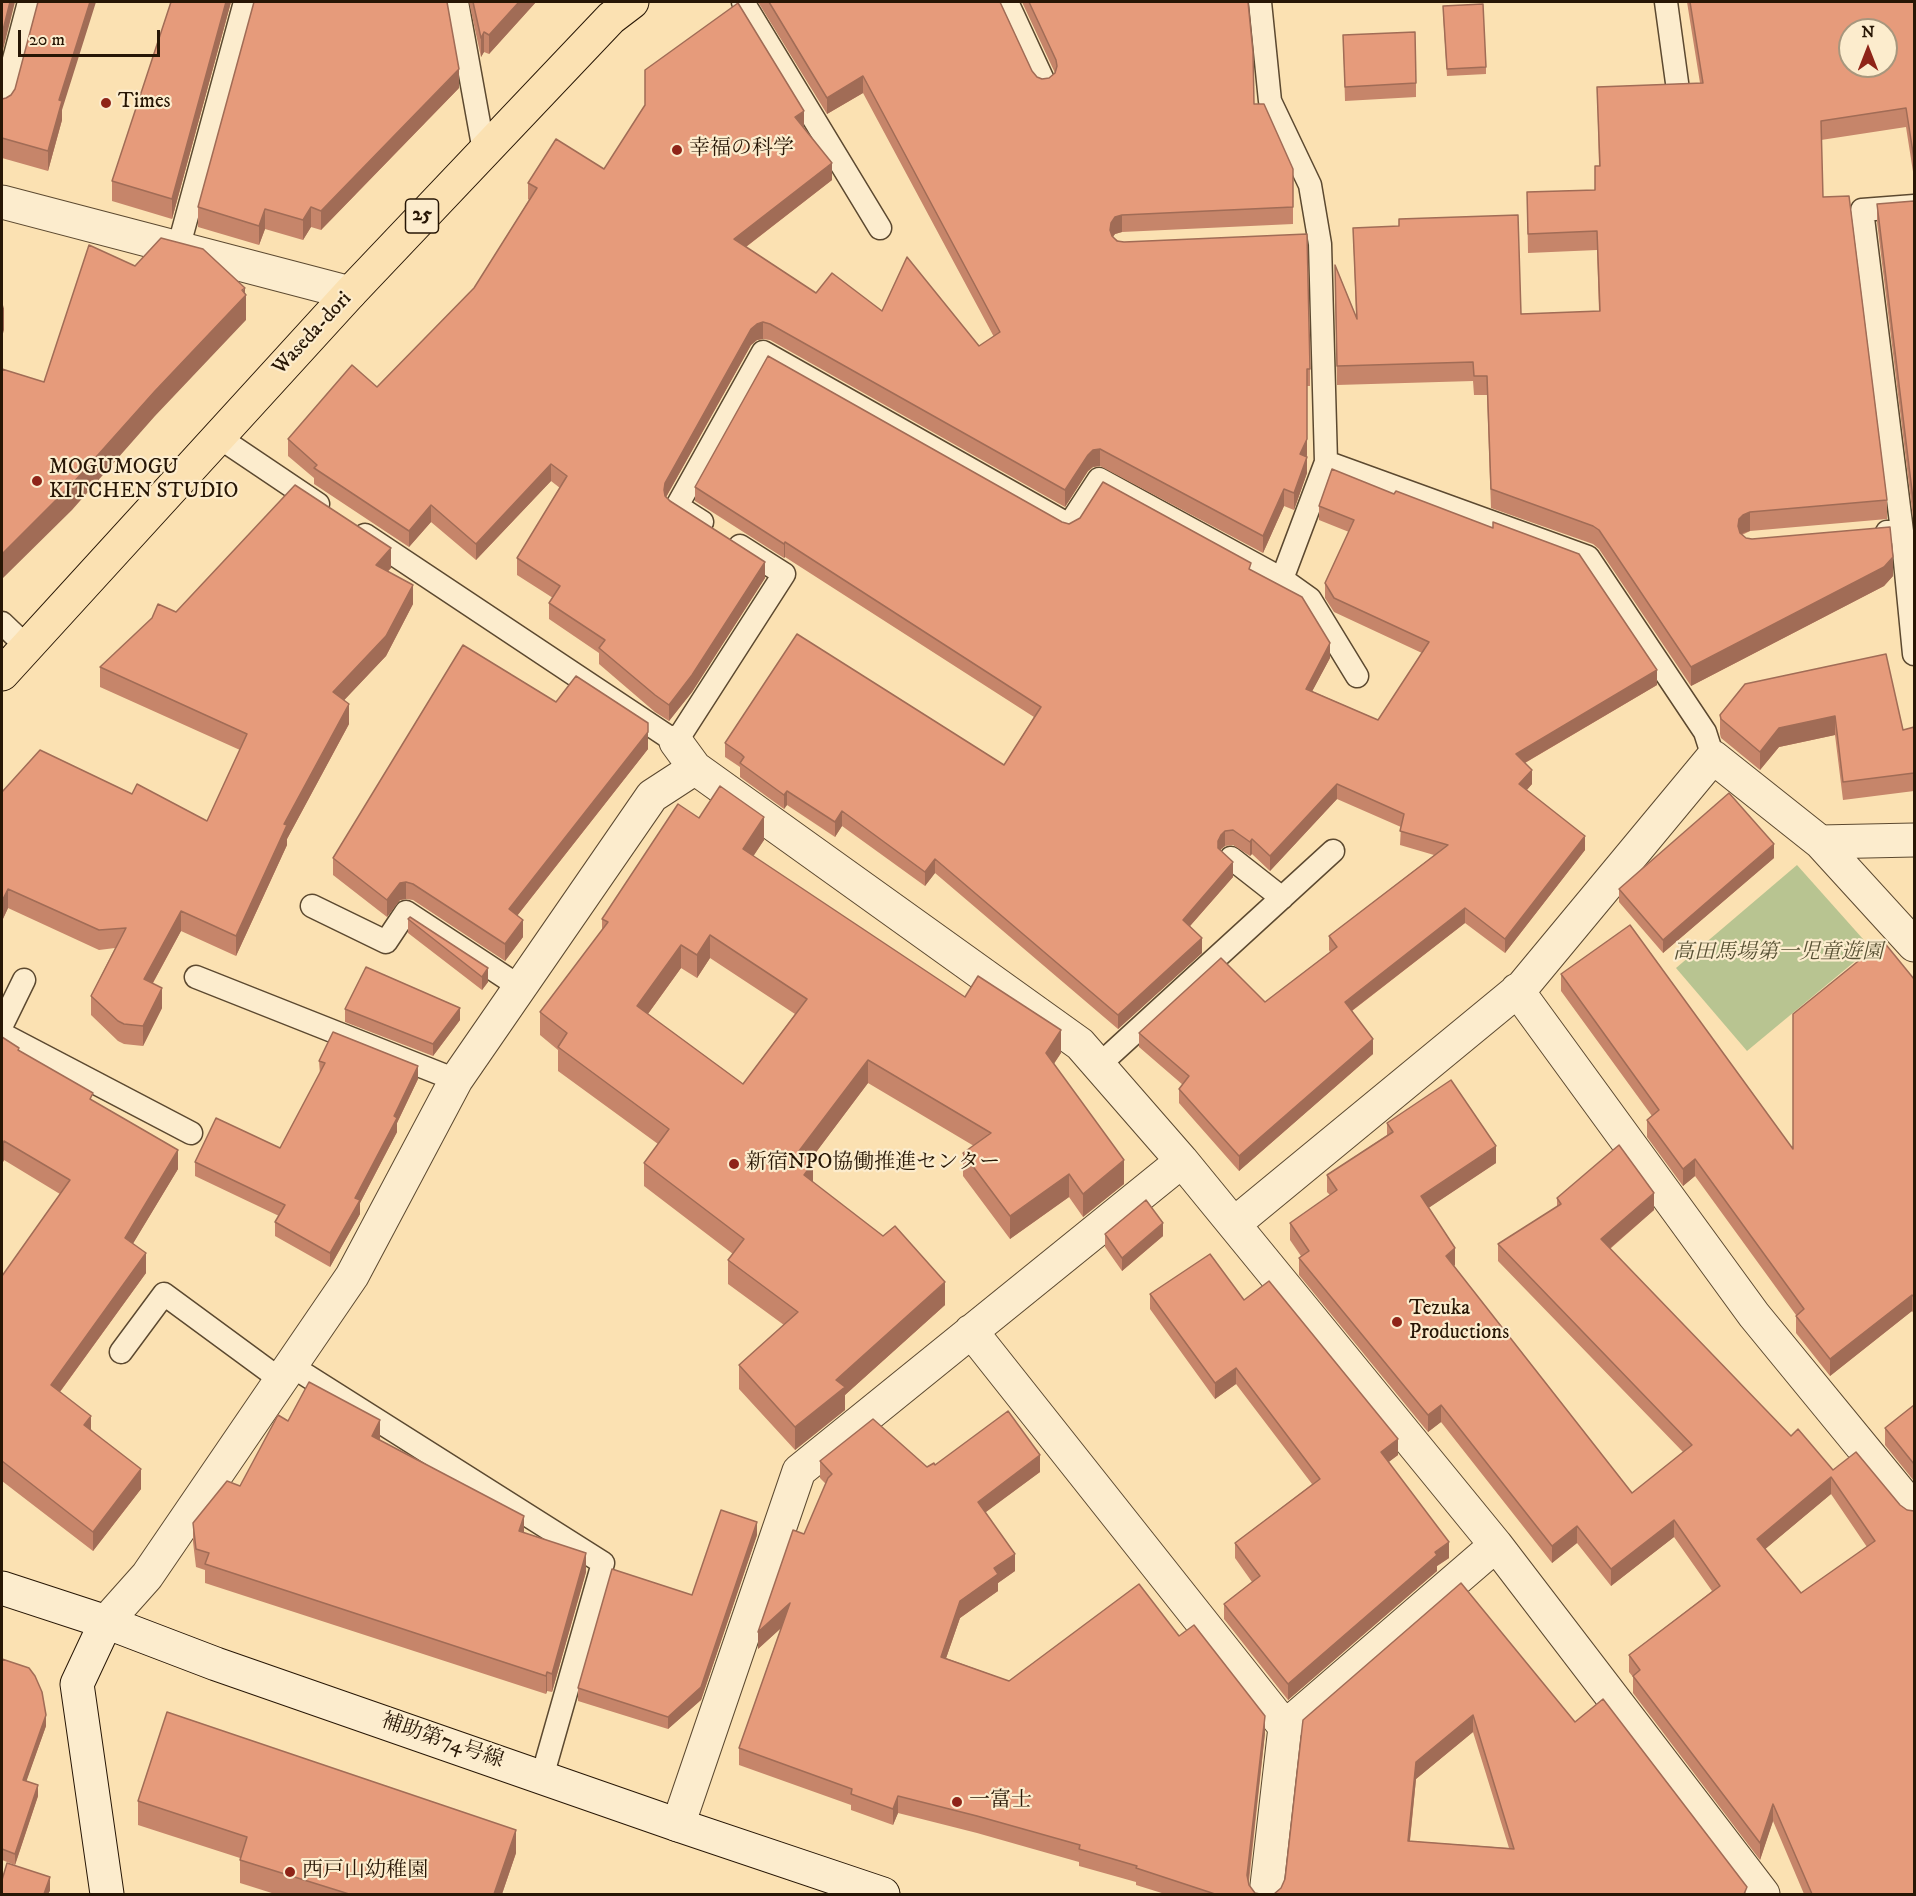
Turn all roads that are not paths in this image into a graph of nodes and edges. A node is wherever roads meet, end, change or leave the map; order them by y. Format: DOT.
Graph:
graph roads {
  1 [pos="29,2"];
  2 [pos="245,2"];
  3 [pos="457,2"];
  4 [pos="632,2"];
  5 [pos="743,2"];
  6 [pos="1007,2"];
  7 [pos="1260,2"];
  8 [pos="1666,2"];
  9 [pos="1044,82"];
  10 [pos="1678,90"];
  11 [pos="2,105"];
  12 [pos="484,151"];
  13 [pos="2,202"];
  14 [pos="1914,206"];
  15 [pos="880,228"];
  16 [pos="1319,236"];
  17 [pos="1296,237"];
  18 [pos="178,249"];
  19 [pos="350,293"];
  20 [pos="217,436"];
  21 [pos="1326,462"];
  22 [pos="1902,531"];
  23 [pos="1867,534"];
  24 [pos="1282,579"];
  25 [pos="2,623"];
  26 [pos="26,646"];
  27 [pos="1914,654"];
  28 [pos="2,674"];
  29 [pos="1357,676"];
  30 [pos="676,742"];
  31 [pos="1713,757"];
  32 [pos="695,768"];
  33 [pos="1914,840"];
  34 [pos="1820,842"];
  35 [pos="1333,851"];
  36 [pos="1232,858"];
  37 [pos="1282,898"];
  38 [pos="312,906"];
  39 [pos="1914,945"];
  40 [pos="196,977"];
  41 [pos="24,980"];
  42 [pos="520,987"];
  43 [pos="1517,990"];
  44 [pos="2,1024"];
  45 [pos="2,1034"];
  46 [pos="1099,1065"];
  47 [pos="456,1080"];
  48 [pos="191,1133"];
  49 [pos="1182,1161"];
  50 [pos="1234,1224"];
  51 [pos="971,1331"];
  52 [pos="121,1352"];
  53 [pos="286,1372"];
  54 [pos="1914,1510"];
  55 [pos="1496,1545"];
  56 [pos="2,1588"];
  57 [pos="106,1622"];
  58 [pos="1285,1727"];
  59 [pos="542,1777"];
  60 [pos="678,1825"];
  61 [pos="107,1894"];
  62 [pos="883,1894"];
  63 [pos="1266,1894"];
  64 [pos="1763,1894"];
  1 -- 11 [label="lane"];
  2 -- 18 [label="lane"];
  3 -- 12 [label="lane"];
  4 -- 12 [label="main road, Waseda-dori / 25"];
  5 -- 15 [label="lane"];
  6 -- 9 [label="lane"];
  7 -- 16 [label="lane"];
  8 -- 10 [label="lane"];
  12 -- 19 [label="main road, Waseda-dori / 25"];
  13 -- 18 [label="street"];
  14 -- 22 [label="lane"];
  16 -- 17 [label="lane"];
  16 -- 21 [label="lane"];
  18 -- 19 [label="street"];
  19 -- 20 [label="main road, Waseda-dori / 25"];
  20 -- 26 [label="main road, Waseda-dori / 25"];
  20 -- 30 [label="lane"];
  21 -- 24 [label="lane"];
  21 -- 31 [label="lane"];
  22 -- 23 [label="lane"];
  22 -- 27 [label="lane"];
  24 -- 29 [label="lane"];
  24 -- 30 [label="lane"];
  25 -- 26 [label="lane"];
  26 -- 28 [label="main road, Waseda-dori / 25"];
  30 -- 32 [label="street"];
  31 -- 34 [label="street"];
  31 -- 43 [label="street"];
  32 -- 42 [label="street"];
  32 -- 46 [label="street"];
  33 -- 34 [label="street"];
  34 -- 39 [label="street"];
  35 -- 37 [label="lane"];
  36 -- 37 [label="lane"];
  37 -- 46 [label="lane"];
  38 -- 42 [label="lane"];
  40 -- 47 [label="lane"];
  41 -- 44 [label="lane"];
  42 -- 47 [label="street"];
  43 -- 50 [label="street"];
  43 -- 54 [label="street"];
  45 -- 48 [label="lane"];
  46 -- 49 [label="street"];
  47 -- 53 [label="street"];
  49 -- 50 [label="street"];
  49 -- 51 [label="street"];
  50 -- 55 [label="street"];
  51 -- 58 [label="street"];
  51 -- 60 [label="street"];
  52 -- 53 [label="lane"];
  53 -- 57 [label="street"];
  53 -- 59 [label="lane"];
  55 -- 58 [label="street"];
  55 -- 64 [label="street"];
  56 -- 57 [label="street, 補助第74号線"];
  57 -- 59 [label="street, 補助第74号線"];
  57 -- 61 [label="street"];
  58 -- 63 [label="street"];
  59 -- 60 [label="street, 補助第74号線"];
  60 -- 62 [label="street, 補助第74号線"];
}
